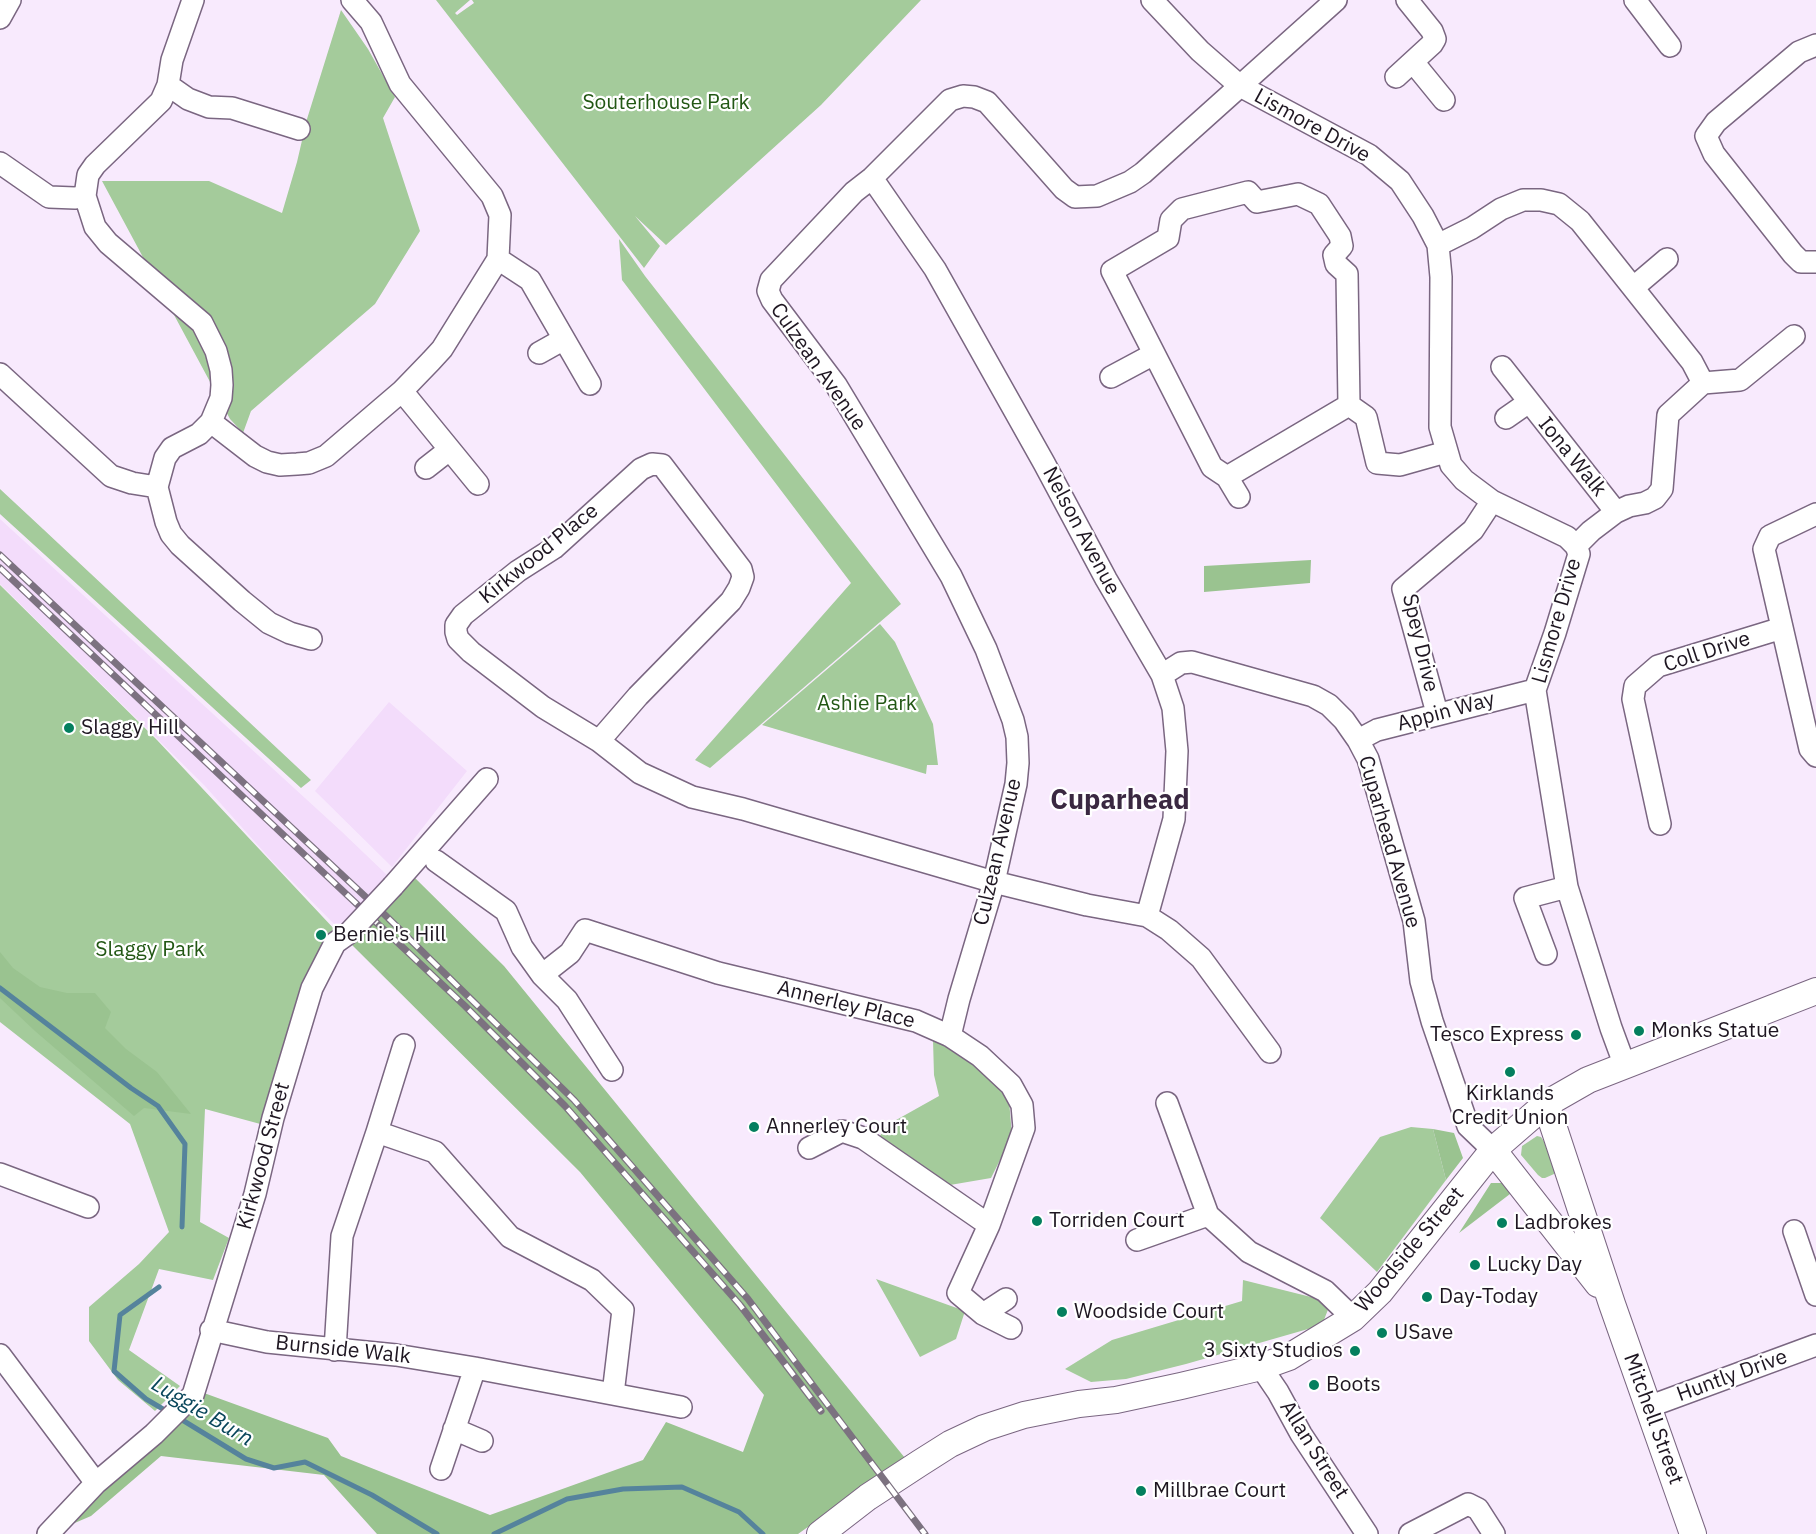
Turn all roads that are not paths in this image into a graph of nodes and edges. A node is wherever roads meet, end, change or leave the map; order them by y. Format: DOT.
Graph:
graph roads {
  1 [pos="10,0"];
  2 [pos="193,0"];
  3 [pos="352,0"];
  4 [pos="1152,0"];
  5 [pos="1407,0"];
  6 [pos="1635,0"];
  7 [pos="1329,2"];
  8 [pos="0,18"];
  9 [pos="1816,45"];
  10 [pos="1670,46"];
  11 [pos="1413,62"];
  12 [pos="1396,77"];
  13 [pos="168,86"];
  14 [pos="1240,86"];
  15 [pos="1444,100"];
  16 [pos="299,129"];
  17 [pos="0,163"];
  18 [pos="872,178"];
  19 [pos="85,196"];
  20 [pos="1438,245"];
  21 [pos="498,259"];
  22 [pos="1667,259"];
  23 [pos="1816,262"];
  24 [pos="1634,287"];
  25 [pos="1794,336"];
  26 [pos="564,339"];
  27 [pos="539,353"];
  28 [pos="1154,354"];
  29 [pos="1502,367"];
  30 [pos="0,374"];
  31 [pos="1111,377"];
  32 [pos="1703,383"];
  33 [pos="590,384"];
  34 [pos="402,391"];
  35 [pos="1529,402"];
  36 [pos="1349,405"];
  37 [pos="1506,418"];
  38 [pos="211,422"];
  39 [pos="449,450"];
  40 [pos="1446,452"];
  41 [pos="426,468"];
  42 [pos="1227,477"];
  43 [pos="478,484"];
  44 [pos="157,487"];
  45 [pos="1239,496"];
  46 [pos="1492,501"];
  47 [pos="1616,512"];
  48 [pos="1816,513"];
  49 [pos="1576,546"];
  50 [pos="1782,628"];
  51 [pos="311,639"];
  52 [pos="1162,675"];
  53 [pos="1535,690"];
  54 [pos="1437,713"];
  55 [pos="1358,740"];
  56 [pos="598,741"];
  57 [pos="1816,756"];
  58 [pos="487,779"];
  59 [pos="1660,824"];
  60 [pos="436,861"];
  61 [pos="994,882"];
  62 [pos="1567,887"];
  63 [pos="1147,916"];
  64 [pos="1546,954"];
  65 [pos="542,975"];
  66 [pos="1816,991"];
  67 [pos="950,1036"];
  68 [pos="404,1045"];
  69 [pos="1270,1052"];
  70 [pos="1625,1066"];
  71 [pos="612,1070"];
  72 [pos="1167,1103"];
  73 [pos="1546,1104"];
  74 [pos="377,1132"];
  75 [pos="809,1148"];
  76 [pos="1493,1150"];
  77 [pos="0,1174"];
  78 [pos="88,1207"];
  79 [pos="1209,1215"];
  80 [pos="989,1225"];
  81 [pos="1794,1231"];
  82 [pos="1137,1240"];
  83 [pos="1816,1295"];
  84 [pos="1006,1299"];
  85 [pos="1612,1304"];
  86 [pos="983,1314"];
  87 [pos="1353,1318"];
  88 [pos="1011,1328"];
  89 [pos="212,1330"];
  90 [pos="1816,1345"];
  91 [pos="335,1350"];
  92 [pos="0,1355"];
  93 [pos="1261,1367"];
  94 [pos="475,1368"];
  95 [pos="613,1394"];
  96 [pos="681,1407"];
  97 [pos="1648,1407"];
  98 [pos="454,1429"];
  99 [pos="482,1441"];
  100 [pos="441,1469"];
  101 [pos="96,1483"];
  102 [pos="48,1534"];
  103 [pos="820,1534"];
  104 [pos="1366,1534"];
  105 [pos="1410,1534"];
  106 [pos="1494,1534"];
  107 [pos="1693,1534"];
  1 -- 8 [label="street"];
  2 -- 13 [label="street"];
  3 -- 21 [label="street"];
  4 -- 14 [label="street, Lismore Drive"];
  5 -- 11 [label="street"];
  6 -- 10 [label="street"];
  7 -- 14 [label="street, Culzean Avenue"];
  9 -- 23 [label="street"];
  11 -- 12 [label="street"];
  11 -- 15 [label="street"];
  13 -- 16 [label="street"];
  13 -- 19 [label="street"];
  14 -- 18 [label="street, Culzean Avenue"];
  14 -- 20 [label="street, Lismore Drive"];
  17 -- 19 [label="street"];
  18 -- 52 [label="street, Nelson Avenue"];
  18 -- 61 [label="street, Culzean Avenue"];
  19 -- 38 [label="street"];
  20 -- 24 [label="street"];
  20 -- 40 [label="street, Lismore Drive"];
  21 -- 26 [label="street"];
  21 -- 34 [label="street"];
  22 -- 24 [label="street"];
  24 -- 32 [label="street"];
  25 -- 32 [label="street"];
  26 -- 27 [label="street"];
  26 -- 33 [label="street"];
  28 -- 31 [label="street"];
  28 -- 36 [label="street"];
  28 -- 42 [label="street"];
  29 -- 35 [label="street, Iona Walk"];
  30 -- 44 [label="street"];
  32 -- 47 [label="street"];
  34 -- 38 [label="street"];
  34 -- 39 [label="street"];
  35 -- 37 [label="street, Iona Walk"];
  35 -- 47 [label="street, Iona Walk"];
  36 -- 40 [label="street"];
  36 -- 42 [label="street"];
  38 -- 44 [label="street"];
  39 -- 41 [label="street"];
  39 -- 43 [label="street"];
  40 -- 46 [label="street, Lismore Drive"];
  42 -- 45 [label="street"];
  44 -- 51 [label="street"];
  46 -- 49 [label="street, Lismore Drive"];
  46 -- 54 [label="street, Spey Drive"];
  47 -- 49 [label="street"];
  48 -- 50 [label="street"];
  49 -- 53 [label="street, Lismore Drive"];
  50 -- 57 [label="street"];
  50 -- 59 [label="street, Coll Drive"];
  52 -- 55 [label="street, Cuparhead Avenue"];
  52 -- 63 [label="street, Nelson Avenue"];
  53 -- 54 [label="street, Appin Way"];
  53 -- 62 [label="street, Lismore Drive"];
  54 -- 55 [label="street, Appin Way"];
  55 -- 76 [label="street, Cuparhead Avenue"];
  56 -- 56 [label="street, Kirkwood Place"];
  56 -- 61 [label="street, Kirkwood Place"];
  58 -- 89 [label="street, Kirkwood Street, bridge"];
  60 -- 65 [label="street"];
  61 -- 63 [label="street, Kirkwood Place"];
  61 -- 67 [label="street, Culzean Avenue"];
  62 -- 64 [label="street"];
  62 -- 70 [label="street, Lismore Drive"];
  63 -- 69 [label="street, Kirkwood Place"];
  65 -- 67 [label="street, Annerley Place"];
  65 -- 71 [label="street"];
  66 -- 70 [label="street, Woodside Street"];
  67 -- 80 [label="street, Annerley Place"];
  68 -- 74 [label="street"];
  70 -- 73 [label="street, Woodside Street"];
  72 -- 79 [label="street"];
  73 -- 76 [label="street, Woodside Street"];
  73 -- 85 [label="street, Mitchell Street"];
  74 -- 91 [label="street"];
  74 -- 95 [label="street"];
  75 -- 80 [label="street"];
  76 -- 85 [label="street, Mitchell Street"];
  76 -- 87 [label="street, Woodside Street"];
  77 -- 78 [label="street"];
  79 -- 82 [label="street"];
  79 -- 87 [label="street"];
  80 -- 86 [label="street, Annerley Place"];
  81 -- 83 [label="street"];
  84 -- 86 [label="street"];
  85 -- 97 [label="street, Mitchell Street"];
  86 -- 88 [label="street"];
  87 -- 93 [label="street, Woodside Street"];
  89 -- 91 [label="street, Burnside Walk"];
  89 -- 101 [label="street, Kirkwood Street"];
  90 -- 97 [label="street, Huntly Drive"];
  91 -- 94 [label="street, Burnside Walk"];
  92 -- 101 [label="street"];
  93 -- 103 [label="street, Woodside Street"];
  93 -- 104 [label="street, Allan Street"];
  94 -- 95 [label="street, Burnside Walk"];
  94 -- 98 [label="street"];
  95 -- 96 [label="street, Burnside Walk"];
  97 -- 107 [label="street, Mitchell Street"];
  98 -- 99 [label="street"];
  98 -- 100 [label="street"];
  101 -- 102 [label="street, Kirkwood Street"];
  105 -- 106 [label="street"];
}
